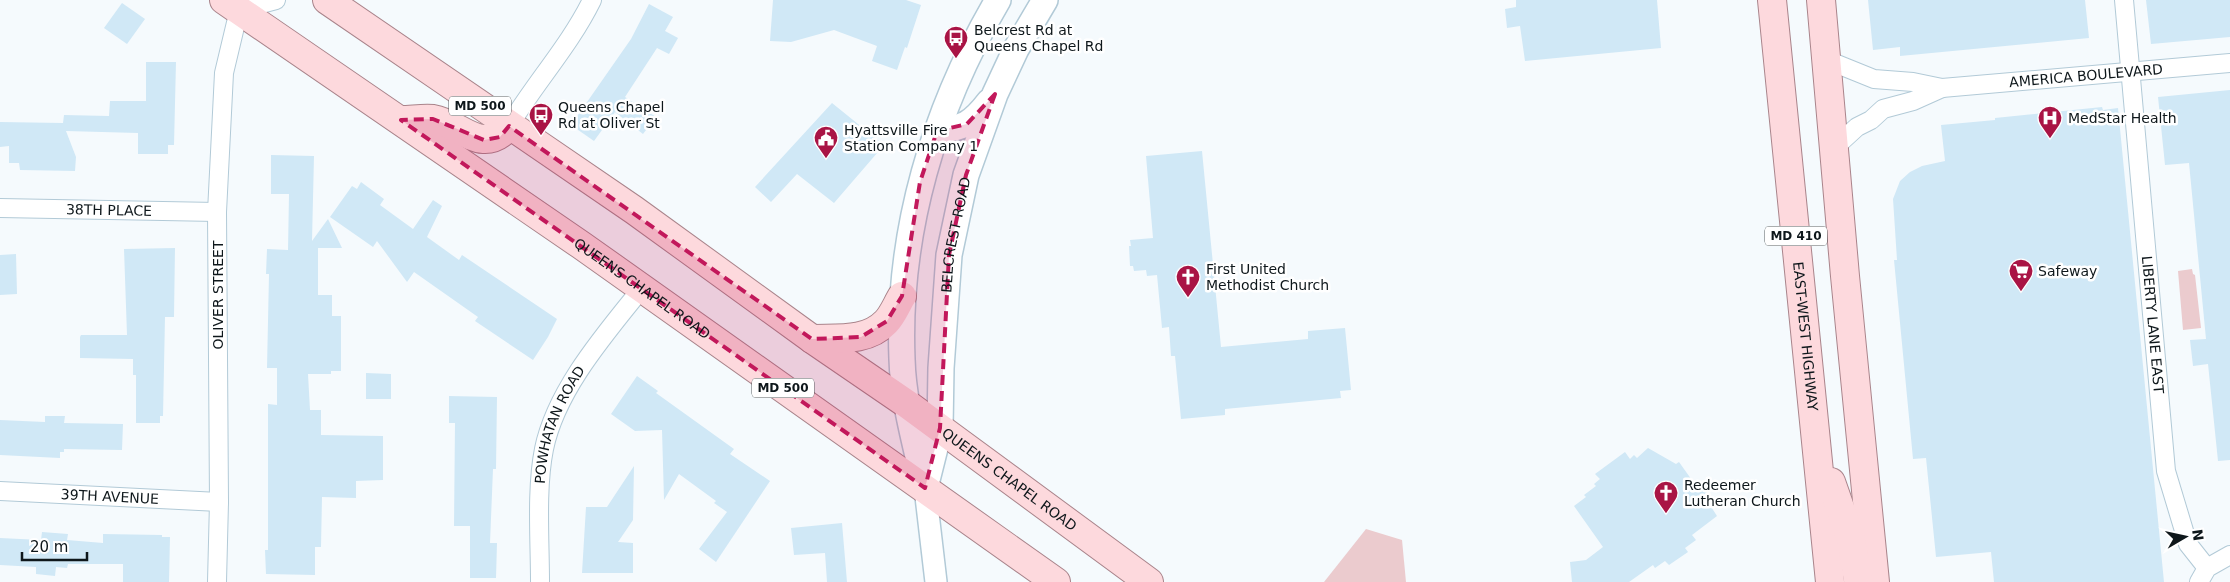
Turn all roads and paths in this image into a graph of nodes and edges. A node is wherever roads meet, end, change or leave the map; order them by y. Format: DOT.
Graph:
graph roads {
  1 [pos="276,0"];
  2 [pos="327,0"];
  3 [pos="592,0"];
  4 [pos="998,0"];
  5 [pos="1045,0"];
  6 [pos="1772,0"];
  7 [pos="1821,0"];
  8 [pos="2124,0"];
  9 [pos="232,5"];
  10 [pos="1827,60"];
  11 [pos="2230,63"];
  12 [pos="2132,73"];
  13 [pos="1942,88"];
  14 [pos="995,94"];
  15 [pos="401,120"];
  16 [pos="509,126"];
  17 [pos="937,131"];
  18 [pos="1833,149"];
  19 [pos="0,208"];
  20 [pos="217,212"];
  21 [pos="642,288"];
  22 [pos="902,296"];
  23 [pos="812,339"];
  24 [pos="907,404"];
  25 [pos="1813,412"];
  26 [pos="940,428"];
  27 [pos="925,488"];
  28 [pos="0,491"];
  29 [pos="219,502"];
  30 [pos="2230,555"];
  31 [pos="2203,575"];
  32 [pos="217,582"];
  33 [pos="540,582"];
  34 [pos="936,582"];
  35 [pos="1056,582"];
  36 [pos="1149,582"];
  37 [pos="1830,582"];
  38 [pos="1858,582"];
  39 [pos="1875,582"];
  1 -- 9 [label="street"];
  2 -- 16 [label="main road, QUEENS CHAPEL ROAD / MD 500"];
  3 -- 16 [label="street"];
  4 -- 17 [label="main road"];
  5 -- 14 [label="main road, BELCREST ROAD"];
  6 -- 25 [label="main road, EAST-WEST HIGHWAY / MD 410"];
  7 -- 10 [label="main road, MD 410"];
  8 -- 12 [label="street, LIBERTY LANE EAST"];
  9 -- 15 [label="main road, QUEENS CHAPEL ROAD / MD 500"];
  9 -- 20 [label="street, OLIVER STREET"];
  10 -- 13 [label="street, AMERICA BOULEVARD"];
  10 -- 18 [label="main road, MD 410"];
  11 -- 12 [label="street, AMERICA BOULEVARD"];
  12 -- 13 [label="street, AMERICA BOULEVARD"];
  12 -- 31 [label="street, LIBERTY LANE EAST"];
  13 -- 18 [label="street, AMERICA BOULEVARD"];
  14 -- 17 [label="main road"];
  14 -- 26 [label="main road, BELCREST ROAD"];
  15 -- 16 [label="main road"];
  15 -- 21 [label="main road, QUEENS CHAPEL ROAD / MD 500"];
  16 -- 23 [label="main road, QUEENS CHAPEL ROAD / MD 500"];
  17 -- 22 [label="main road"];
  18 -- 39 [label="main road, MD 410"];
  19 -- 20 [label="street, 38TH PLACE"];
  20 -- 29 [label="street, OLIVER STREET"];
  21 -- 27 [label="main road, QUEENS CHAPEL ROAD / MD 500"];
  21 -- 33 [label="street, POWHATAN ROAD"];
  22 -- 23 [label="main road"];
  22 -- 24 [label="main road"];
  23 -- 24 [label="main road, QUEENS CHAPEL ROAD / MD 500"];
  24 -- 26 [label="main road, QUEENS CHAPEL ROAD / MD 500"];
  24 -- 27 [label="main road"];
  25 -- 37 [label="main road, EAST-WEST HIGHWAY / MD 410"];
  25 -- 38 [label="main road"];
  26 -- 27 [label="main road, BELCREST ROAD"];
  26 -- 36 [label="main road, QUEENS CHAPEL ROAD / MD 500"];
  27 -- 34 [label="street"];
  27 -- 35 [label="main road, QUEENS CHAPEL ROAD / MD 500"];
  28 -- 29 [label="street, 39TH AVENUE"];
  29 -- 32 [label="street, OLIVER STREET"];
  30 -- 31 [label="street"];
}
